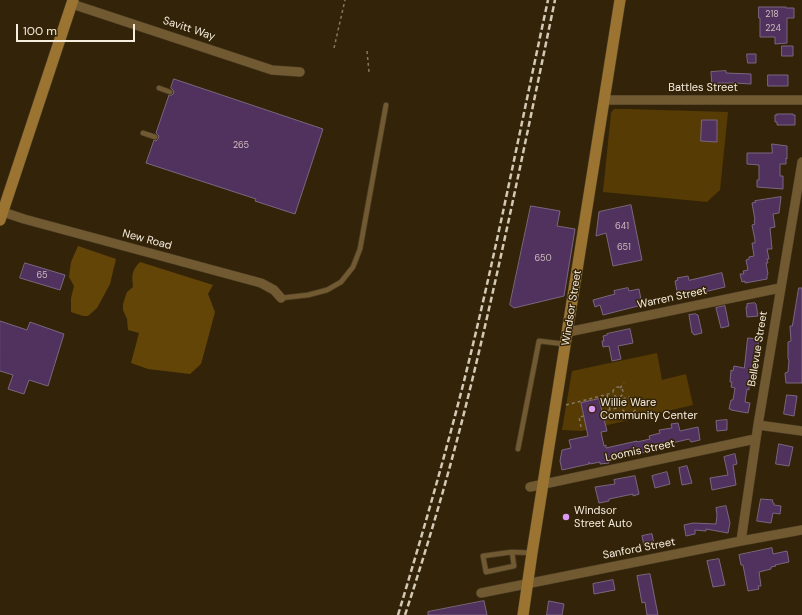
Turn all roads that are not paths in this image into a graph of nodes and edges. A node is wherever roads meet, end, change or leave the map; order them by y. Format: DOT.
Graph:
graph roads {
  1 [pos="620,0"];
  2 [pos="72,2"];
  3 [pos="300,72"];
  4 [pos="158,88"];
  5 [pos="170,92"];
  6 [pos="604,100"];
  7 [pos="802,100"];
  8 [pos="386,105"];
  9 [pos="143,133"];
  10 [pos="155,137"];
  11 [pos="802,162"];
  12 [pos="1,216"];
  13 [pos="780,288"];
  14 [pos="281,298"];
  15 [pos="568,332"];
  16 [pos="566,344"];
  17 [pos="758,425"];
  18 [pos="802,431"];
  19 [pos="755,439"];
  20 [pos="518,449"];
  21 [pos="544,484"];
  22 [pos="530,487"];
  23 [pos="802,530"];
  24 [pos="741,541"];
  25 [pos="512,552"];
  26 [pos="532,553"];
  27 [pos="528,584"];
  28 [pos="481,593"];
  29 [pos="523,615"];
  1 -- 6 [label="main road, Windsor Street"];
  2 -- 3 [label="street, Savitt Way"];
  2 -- 12 [label="main road"];
  4 -- 5 [label="lane"];
  6 -- 7 [label="street, Battles Street"];
  6 -- 15 [label="main road, Windsor Street"];
  8 -- 14 [label="lane"];
  9 -- 10 [label="lane"];
  11 -- 13 [label="street, Bellevue Street"];
  12 -- 14 [label="street, New Road"];
  13 -- 15 [label="street, Warren Street"];
  13 -- 17 [label="street, Bellevue Street"];
  15 -- 16 [label="main road, Windsor Street"];
  16 -- 20 [label="lane"];
  16 -- 21 [label="main road, Windsor Street"];
  17 -- 18 [label="street"];
  17 -- 19 [label="street, Bellevue Street"];
  19 -- 21 [label="street, Loomis Street"];
  19 -- 24 [label="street, Bellevue Street"];
  21 -- 22 [label="street, Loomis Street"];
  21 -- 26 [label="main road, Windsor Street"];
  23 -- 24 [label="street, Sanford Street"];
  24 -- 27 [label="street, Sanford Street"];
  25 -- 25 [label="lane"];
  25 -- 26 [label="lane"];
  26 -- 27 [label="main road, Windsor Street"];
  27 -- 28 [label="street, Sanford Street"];
  27 -- 29 [label="main road, Windsor Street"];
}
